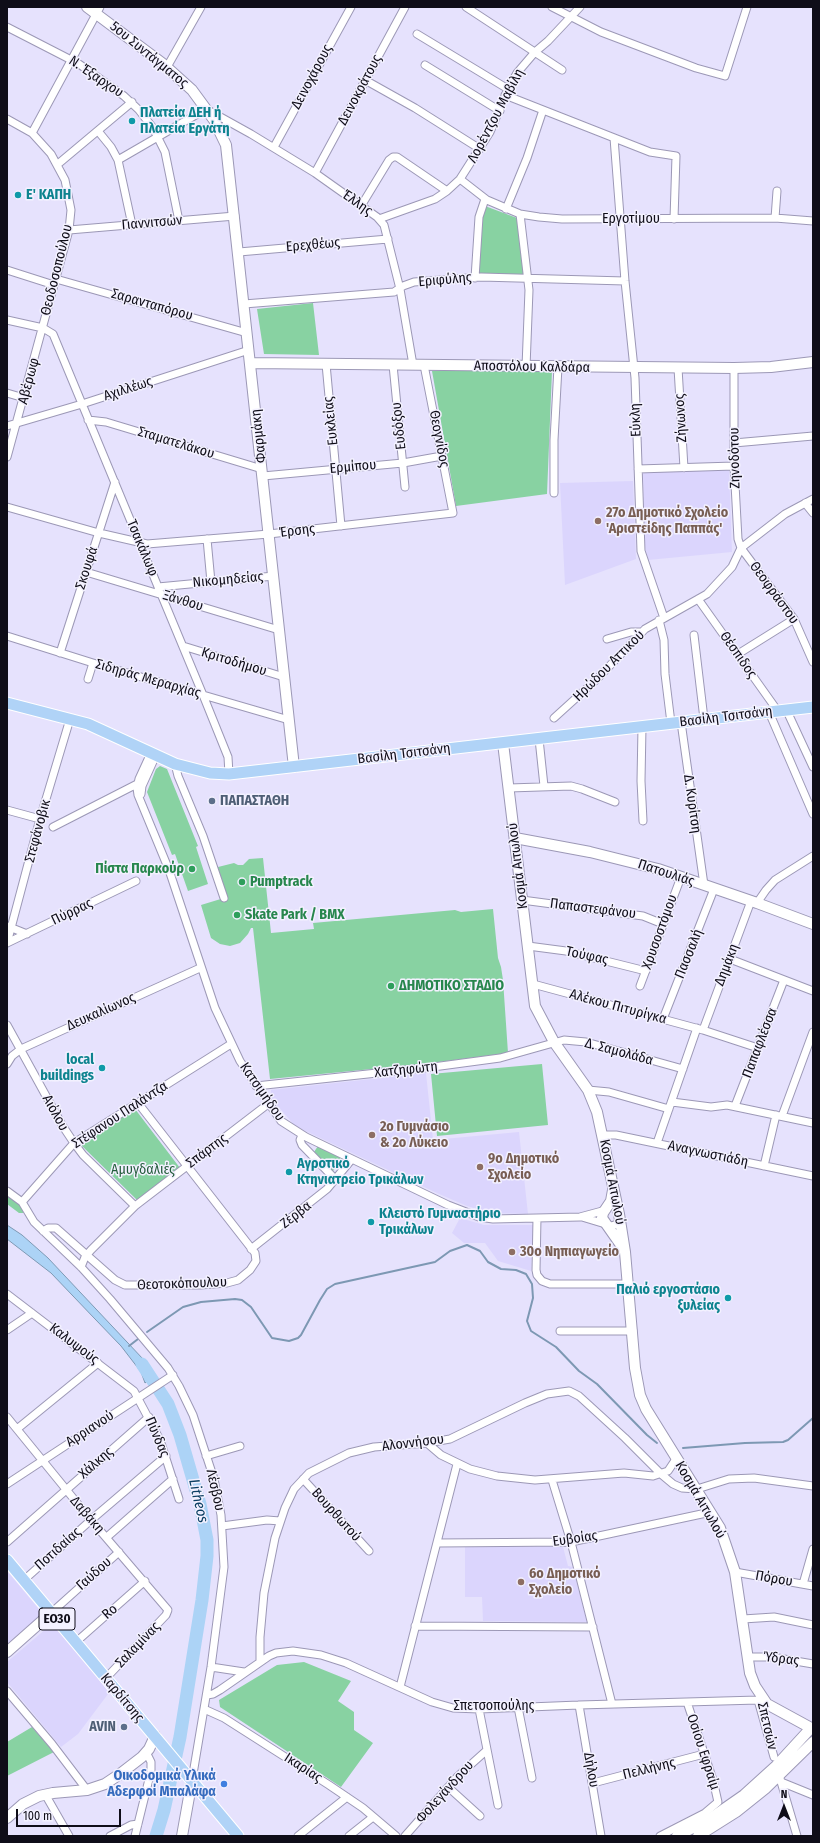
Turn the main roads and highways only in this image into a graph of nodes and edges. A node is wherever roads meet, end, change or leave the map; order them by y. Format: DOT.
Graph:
graph roads {
  1 [pos="7,703"];
  2 [pos="813,707"];
  3 [pos="7,1560"];
  4 [pos="238,1836"];
  1 -- 2 [label="main road, Βασίλη Τσιτσάνη"];
  3 -- 4 [label="main road, Καρδίτσης / ΕΟ30"];
}
